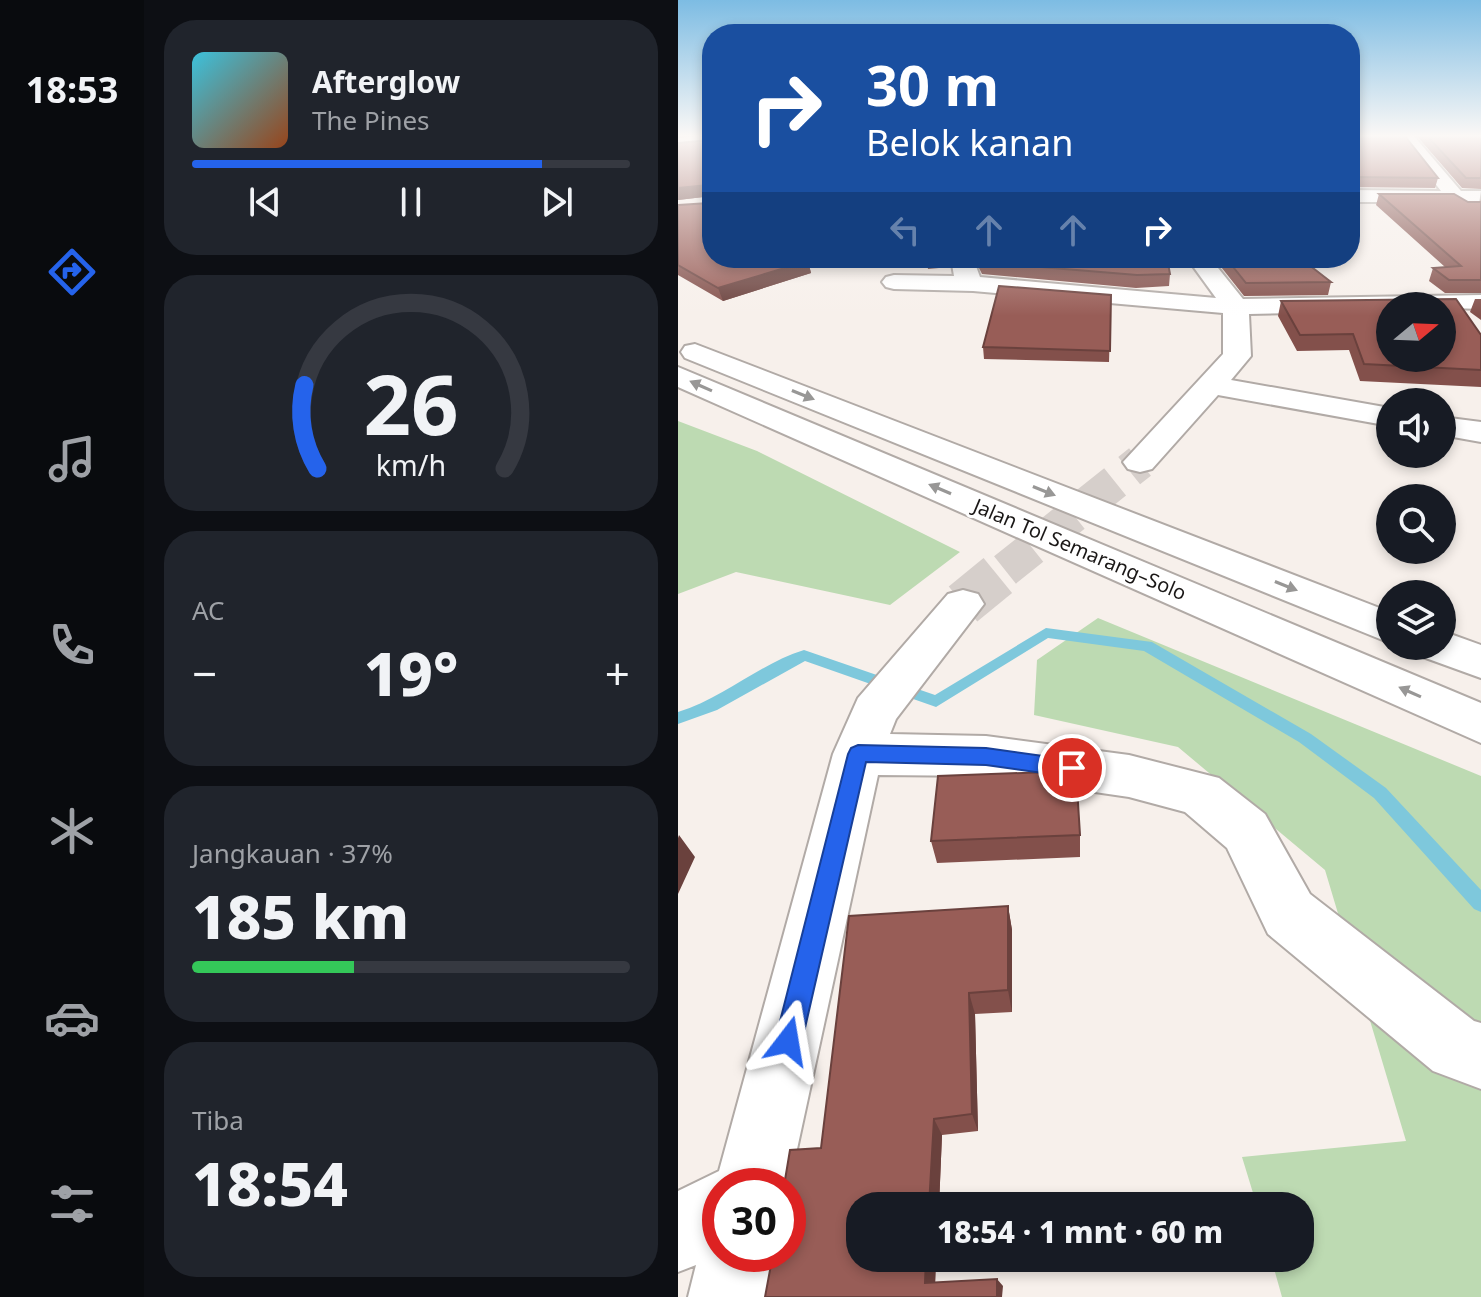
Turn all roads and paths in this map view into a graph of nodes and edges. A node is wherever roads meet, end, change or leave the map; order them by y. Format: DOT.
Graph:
graph roads {
  1 [pos="1360,196"];
  2 [pos="1455,196"];
  3 [pos="1481,197"];
  4 [pos="1481,212"];
  5 [pos="964,268"];
  6 [pos="1206,268"];
  7 [pos="894,282"];
  8 [pos="973,284"];
  9 [pos="1477,306"];
  10 [pos="1236,307"];
  11 [pos="678,346"];
  12 [pos="678,376"];
  13 [pos="1211,385"];
  14 [pos="1376,414"];
  15 [pos="1456,428"];
  16 [pos="1481,432"];
  17 [pos="1140,462"];
  18 [pos="963,604"];
  19 [pos="1376,622"];
  20 [pos="1456,652"];
  21 [pos="1481,662"];
  22 [pos="880,712"];
  23 [pos="1481,724"];
  24 [pos="1468,1052"];
  25 [pos="757,1168"];
  26 [pos="702,1219"];
  27 [pos="678,1234"];
  28 [pos="733,1272"];
  29 [pos="728,1297"];
  1 -- 2 [label="main road"];
  2 -- 3 [label="main road"];
  2 -- 4 [label="main road"];
  5 -- 8 [label="main road"];
  6 -- 10 [label="main road"];
  7 -- 8 [label="main road"];
  8 -- 10 [label="main road"];
  9 -- 10 [label="main road"];
  10 -- 13 [label="main road"];
  11 -- 19 [label="main road, Jalan Tol Semarang–Solo, one-way"];
  23 -- 12 [label="main road, Jalan Tol Semarang–Solo, one-way"];
  13 -- 14 [label="main road"];
  13 -- 17 [label="main road"];
  15 -- 16 [label="main road"];
  18 -- 22 [label="main road"];
  20 -- 21 [label="main road"];
  22 -- 24 [label="main road"];
  22 -- 25 [label="main road"];
  26 -- 27 [label="main road"];
  28 -- 29 [label="main road"];
}
